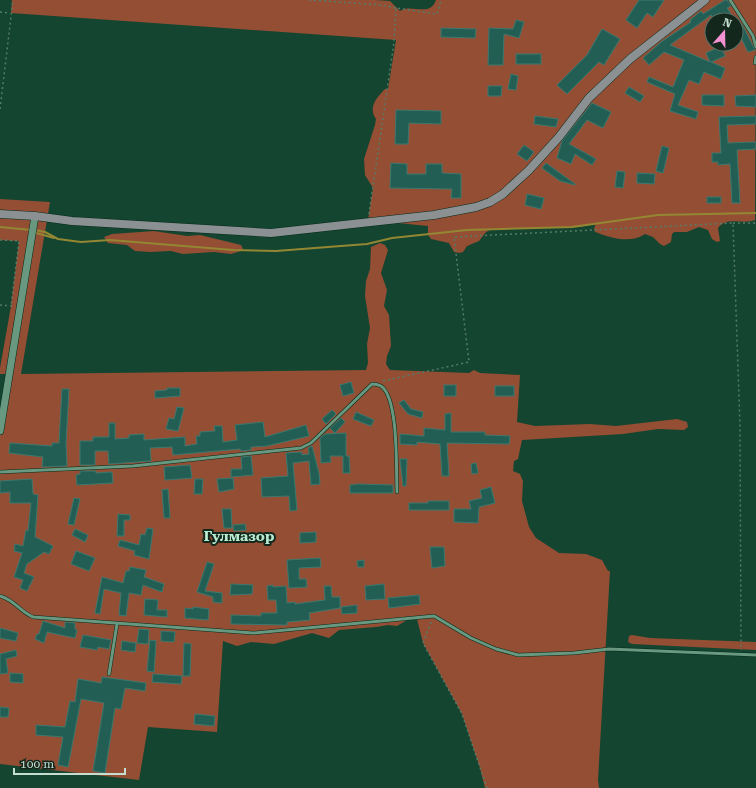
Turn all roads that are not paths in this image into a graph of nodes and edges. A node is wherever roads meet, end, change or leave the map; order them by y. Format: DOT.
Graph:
graph roads {
  1 [pos="705,0"];
  2 [pos="730,0"];
  3 [pos="756,47"];
  4 [pos="756,58"];
  5 [pos="755,63"];
  6 [pos="0,214"];
  7 [pos="35,220"];
  8 [pos="0,431"];
  9 [pos="0,472"];
  10 [pos="397,492"];
  11 [pos="0,596"];
  12 [pos="117,624"];
  13 [pos="756,655"];
  14 [pos="109,674"];
  1 -- 7 [label="main road"];
  2 -- 3 [label="lane"];
  4 -- 5 [label="lane"];
  6 -- 7 [label="main road"];
  7 -- 8 [label="street"];
  9 -- 10 [label="lane"];
  11 -- 12 [label="lane"];
  12 -- 13 [label="lane"];
  12 -- 14 [label="lane"];
}
